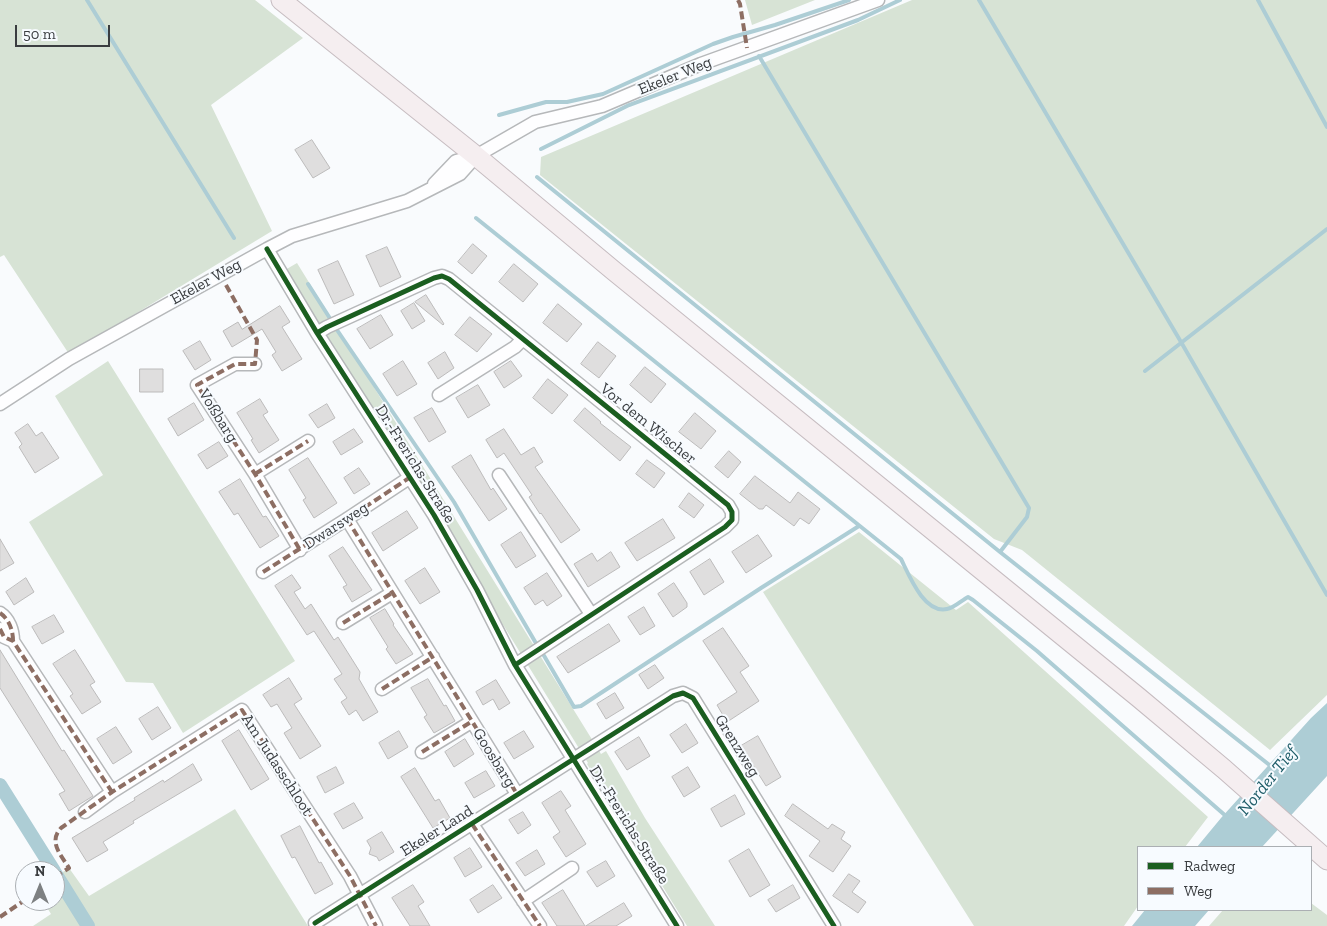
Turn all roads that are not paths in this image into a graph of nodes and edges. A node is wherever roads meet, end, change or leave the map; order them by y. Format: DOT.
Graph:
graph roads {
  1 [pos="281,0"];
  2 [pos="878,0"];
  3 [pos="476,156"];
  4 [pos="267,249"];
  5 [pos="317,333"];
  6 [pos="522,339"];
  7 [pos="255,364"];
  8 [pos="439,395"];
  9 [pos="0,404"];
  10 [pos="308,441"];
  11 [pos="255,474"];
  12 [pos="499,475"];
  13 [pos="409,478"];
  14 [pos="347,519"];
  15 [pos="300,550"];
  16 [pos="263,572"];
  17 [pos="392,593"];
  18 [pos="0,612"];
  19 [pos="591,614"];
  20 [pos="343,623"];
  21 [pos="0,629"];
  22 [pos="13,641"];
  23 [pos="433,657"];
  24 [pos="515,665"];
  25 [pos="382,689"];
  26 [pos="471,722"];
  27 [pos="422,752"];
  28 [pos="573,759"];
  29 [pos="112,792"];
  30 [pos="517,794"];
  31 [pos="84,812"];
  32 [pos="472,824"];
  33 [pos="1311,846"];
  34 [pos="1312,847"];
  35 [pos="1327,860"];
  36 [pos="572,868"];
  37 [pos="359,895"];
  38 [pos="523,900"];
  39 [pos="315,923"];
  40 [pos="376,926"];
  41 [pos="540,926"];
  42 [pos="677,926"];
  43 [pos="834,926"];
  1 -- 3 [label="main road"];
  2 -- 3 [label="street, Ekeler Weg"];
  3 -- 4 [label="street, Ekeler Weg"];
  3 -- 33 [label="main road"];
  4 -- 5 [label="street, Dr.-Frerichs-Straße"];
  4 -- 9 [label="street, Ekeler Weg"];
  5 -- 6 [label="street, Vor dem Wischer"];
  5 -- 13 [label="street, Dr.-Frerichs-Straße"];
  6 -- 8 [label="street"];
  6 -- 19 [label="street, Vor dem Wischer"];
  7 -- 11 [label="street, Voßbarg"];
  10 -- 11 [label="street"];
  11 -- 15 [label="street, Voßbarg"];
  12 -- 19 [label="street"];
  13 -- 14 [label="street, Dwarsweg"];
  13 -- 24 [label="street, Dr.-Frerichs-Straße"];
  14 -- 15 [label="street, Dwarsweg"];
  14 -- 17 [label="street, Goosbarg"];
  15 -- 16 [label="street, Dwarsweg"];
  17 -- 20 [label="street"];
  17 -- 23 [label="street, Goosbarg"];
  18 -- 22 [label="street"];
  19 -- 24 [label="street, Vor dem Wischer"];
  21 -- 22 [label="street"];
  22 -- 29 [label="street"];
  23 -- 25 [label="street"];
  23 -- 26 [label="street, Goosbarg"];
  24 -- 28 [label="street, Dr.-Frerichs-Straße"];
  26 -- 27 [label="street, Goosbarg"];
  26 -- 30 [label="street, Goosbarg"];
  28 -- 30 [label="street, Ekeler Land"];
  28 -- 42 [label="street, Dr.-Frerichs-Straße"];
  28 -- 43 [label="street, Grenzweg"];
  29 -- 31 [label="street, Am Judasschloot"];
  29 -- 37 [label="street, Am Judasschloot"];
  30 -- 32 [label="street, Ekeler Land"];
  32 -- 37 [label="street, Ekeler Land"];
  32 -- 38 [label="street"];
  34 -- 35 [label="main road"];
  36 -- 38 [label="street"];
  37 -- 39 [label="street, Ekeler Land"];
  37 -- 40 [label="street, Am Judasschloot"];
  38 -- 41 [label="street"];
}
